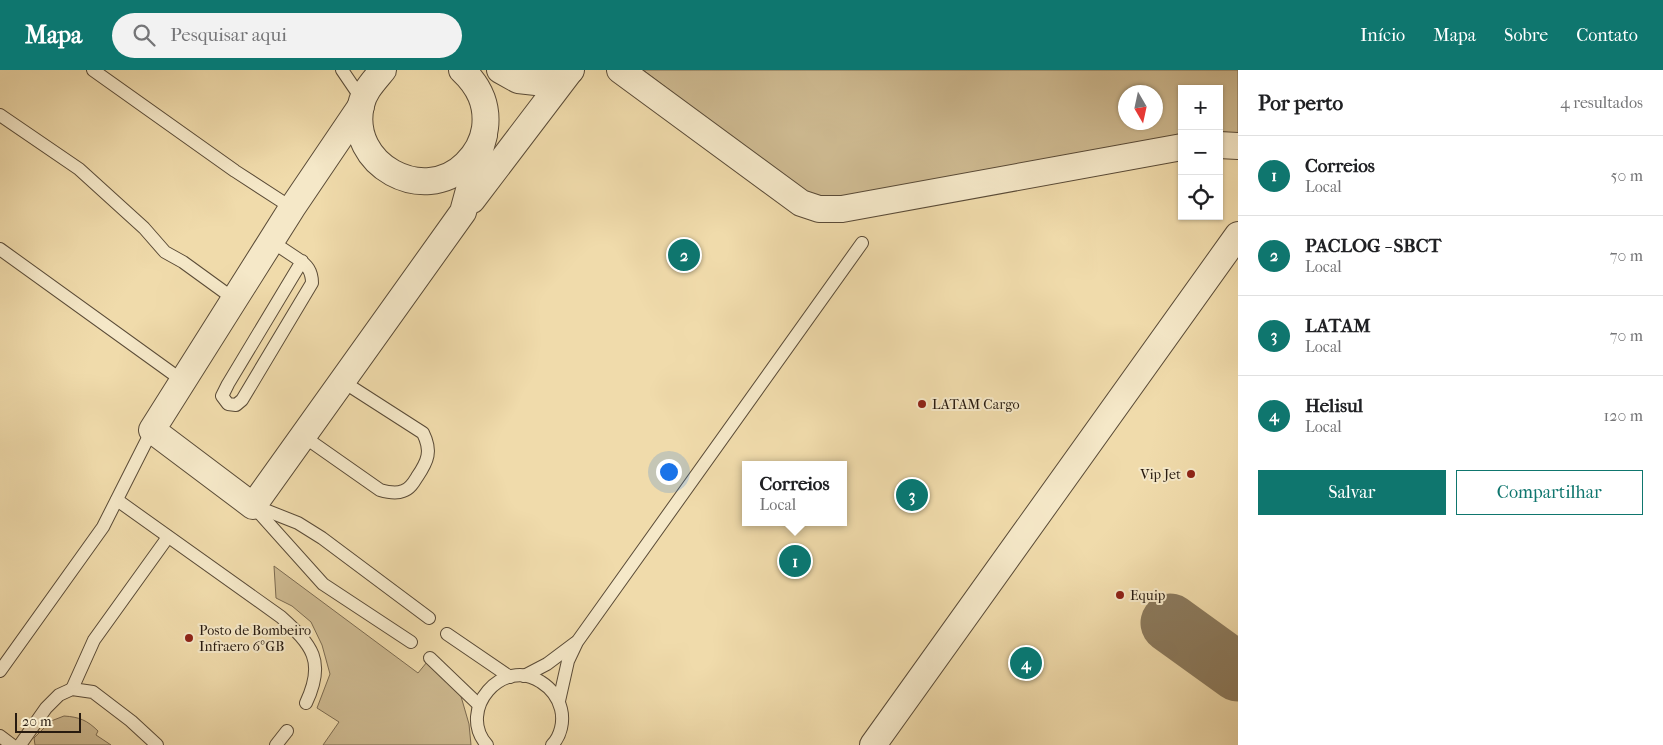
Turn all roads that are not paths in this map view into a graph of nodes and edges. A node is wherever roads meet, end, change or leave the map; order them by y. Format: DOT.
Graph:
graph roads {
  1 [pos="93,70"];
  2 [pos="342,70"];
  3 [pos="383,70"];
  4 [pos="500,70"];
  5 [pos="570,70"];
  6 [pos="620,70"];
  7 [pos="469,74"];
  8 [pos="362,103"];
  9 [pos="0,115"];
  10 [pos="484,135"];
  11 [pos="1223,145"];
  12 [pos="1238,146"];
  13 [pos="1178,148"];
  14 [pos="292,208"];
  15 [pos="463,212"];
  16 [pos="1238,235"];
  17 [pos="271,241"];
  18 [pos="862,243"];
  19 [pos="0,249"];
  20 [pos="302,261"];
  21 [pos="234,299"];
  22 [pos="183,381"];
  23 [pos="342,381"];
  24 [pos="152,430"];
  25 [pos="302,436"];
  26 [pos="117,500"];
  27 [pos="253,506"];
  28 [pos="168,537"];
  29 [pos="428,618"];
  30 [pos="447,634"];
  31 [pos="411,642"];
  32 [pos="577,642"];
  33 [pos="430,658"];
  34 [pos="0,671"];
  35 [pos="524,676"];
  36 [pos="510,677"];
  37 [pos="72,689"];
  38 [pos="559,701"];
  39 [pos="306,703"];
  40 [pos="480,705"];
  41 [pos="287,731"];
  42 [pos="479,731"];
  43 [pos="0,736"];
  44 [pos="12,745"];
  45 [pos="20,745"];
  46 [pos="157,745"];
  47 [pos="276,745"];
  48 [pos="478,745"];
  49 [pos="487,745"];
  50 [pos="552,745"];
  51 [pos="873,745"];
  1 -- 14 [label="lane"];
  2 -- 8 [label="lane"];
  3 -- 8 [label="street"];
  4 -- 5 [label="street"];
  5 -- 15 [label="street"];
  6 -- 13 [label="street"];
  7 -- 10 [label="street"];
  8 -- 10 [label="street"];
  8 -- 14 [label="street"];
  9 -- 21 [label="lane"];
  10 -- 15 [label="street"];
  11 -- 12 [label="street"];
  14 -- 17 [label="street"];
  15 -- 23 [label="street"];
  16 -- 51 [label="street"];
  17 -- 20 [label="lane"];
  17 -- 21 [label="street"];
  18 -- 32 [label="lane"];
  19 -- 22 [label="lane"];
  20 -- 20 [label="lane"];
  21 -- 22 [label="street"];
  22 -- 24 [label="street"];
  23 -- 25 [label="street"];
  23 -- 25 [label="lane"];
  24 -- 26 [label="lane"];
  24 -- 27 [label="street"];
  25 -- 27 [label="street"];
  26 -- 28 [label="lane"];
  26 -- 34 [label="lane"];
  27 -- 29 [label="lane"];
  27 -- 31 [label="lane"];
  28 -- 37 [label="lane"];
  28 -- 39 [label="lane"];
  30 -- 36 [label="lane"];
  32 -- 35 [label="lane"];
  32 -- 38 [label="lane"];
  33 -- 40 [label="lane"];
  35 -- 36 [label="lane"];
  35 -- 38 [label="lane"];
  36 -- 40 [label="lane"];
  37 -- 45 [label="lane"];
  37 -- 46 [label="lane"];
  38 -- 50 [label="lane"];
  40 -- 42 [label="lane"];
  41 -- 47 [label="lane"];
  42 -- 48 [label="lane"];
  42 -- 49 [label="lane"];
  43 -- 44 [label="lane"];
}
